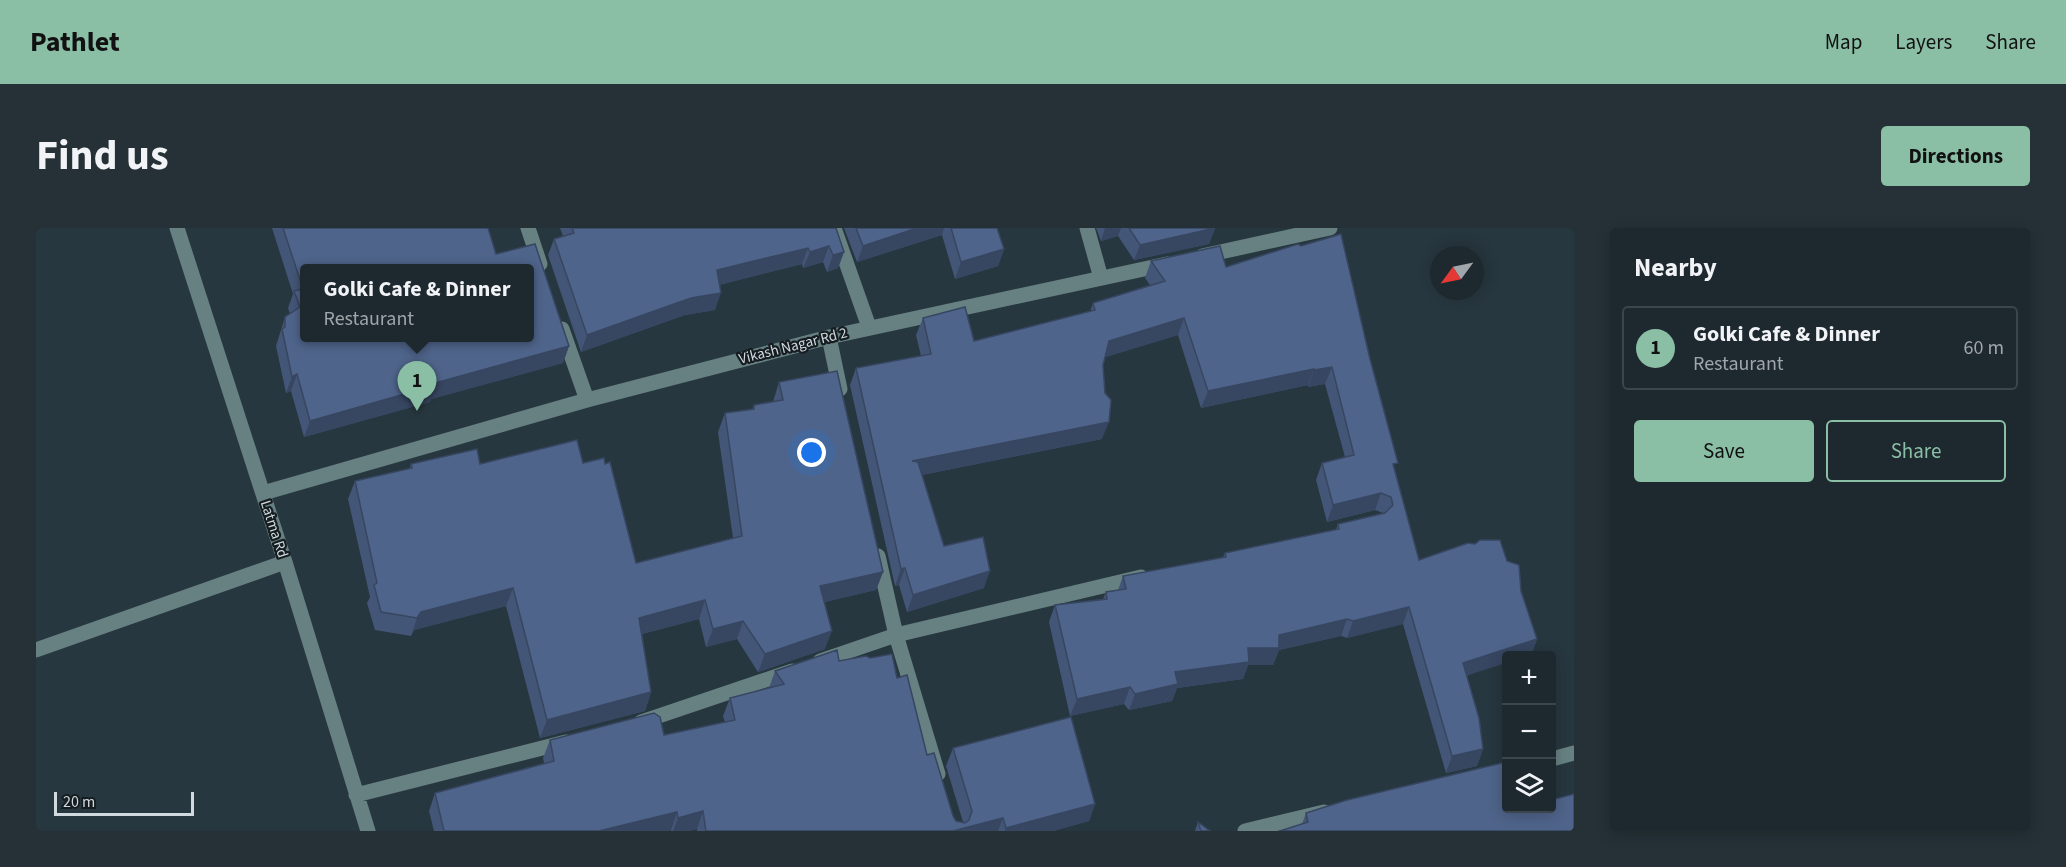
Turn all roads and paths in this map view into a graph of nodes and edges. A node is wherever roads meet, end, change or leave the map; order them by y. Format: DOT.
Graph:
graph roads {
  1 [pos="177,228"];
  2 [pos="528,228"];
  3 [pos="834,228"];
  4 [pos="1087,228"];
  5 [pos="1330,228"];
  6 [pos="1101,278"];
  7 [pos="546,282"];
  8 [pos="557,314"];
  9 [pos="869,327"];
  10 [pos="829,337"];
  11 [pos="587,400"];
  12 [pos="844,406"];
  13 [pos="262,493"];
  14 [pos="875,543"];
  15 [pos="285,562"];
  16 [pos="1159,572"];
  17 [pos="896,635"];
  18 [pos="36,650"];
  19 [pos="625,727"];
  20 [pos="580,738"];
  21 [pos="1574,753"];
  22 [pos="1556,758"];
  23 [pos="942,788"];
  24 [pos="356,795"];
  25 [pos="1336,810"];
  26 [pos="368,831"];
  27 [pos="1245,831"];
  1 -- 13 [label="street, Latma Rd"];
  2 -- 7 [label="street"];
  3 -- 9 [label="street"];
  4 -- 6 [label="street"];
  5 -- 6 [label="street, Vikash Nagar Rd 2"];
  6 -- 9 [label="street, Vikash Nagar Rd 2"];
  8 -- 11 [label="street"];
  9 -- 10 [label="street, Vikash Nagar Rd 2"];
  10 -- 11 [label="street, Vikash Nagar Rd 2"];
  10 -- 12 [label="street"];
  11 -- 13 [label="street, Vikash Nagar Rd 2"];
  13 -- 15 [label="street, Latma Rd"];
  14 -- 17 [label="street"];
  15 -- 18 [label="street"];
  15 -- 24 [label="street, Latma Rd"];
  16 -- 17 [label="street"];
  17 -- 19 [label="street"];
  17 -- 23 [label="street"];
  20 -- 24 [label="street"];
  21 -- 22 [label="street"];
  24 -- 26 [label="street, Latma Rd"];
  25 -- 27 [label="street"];
}
